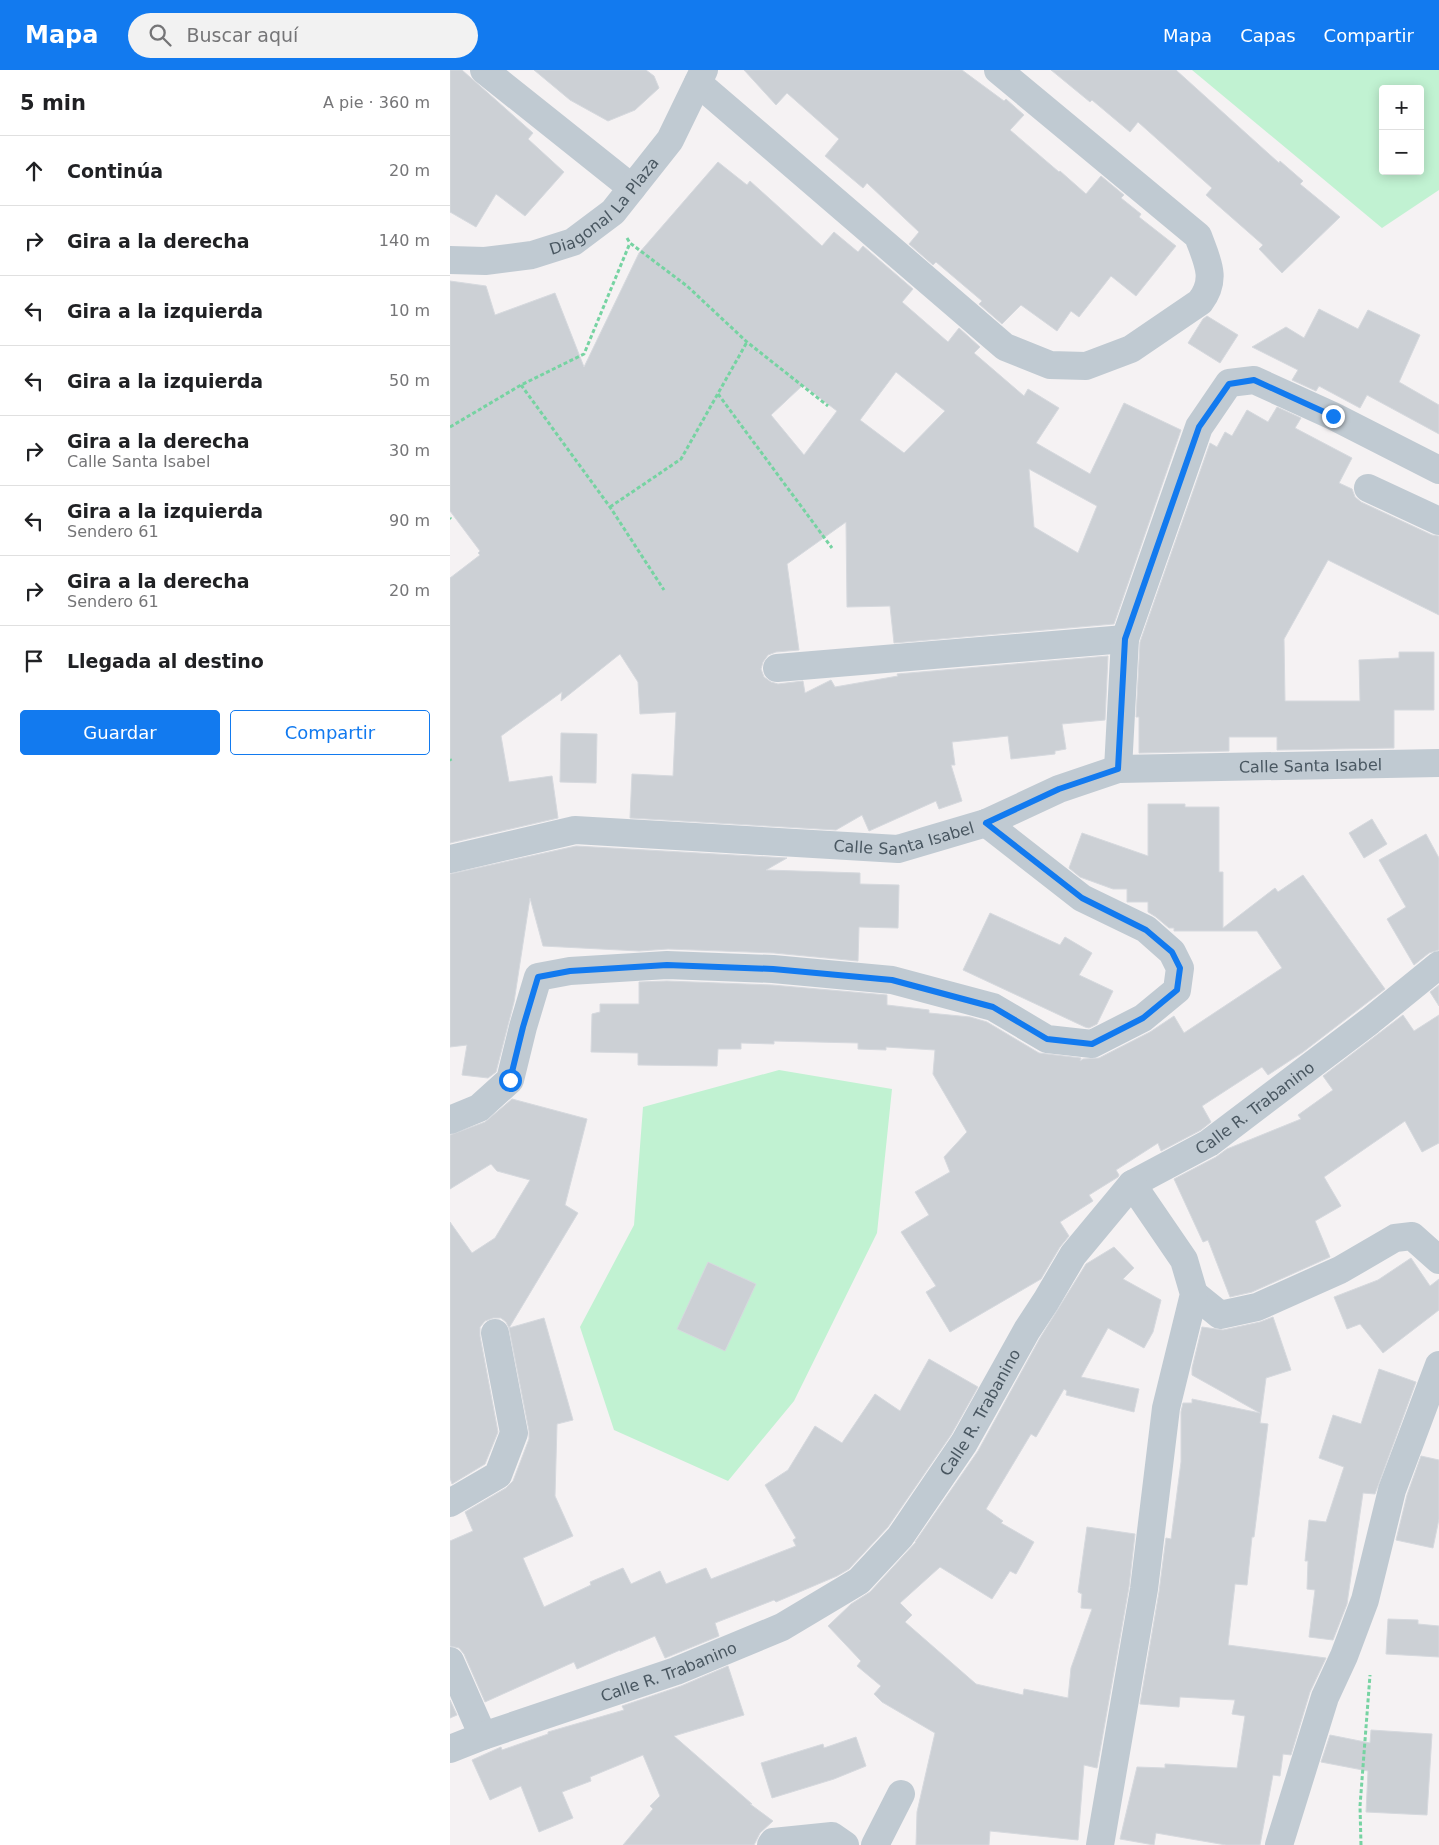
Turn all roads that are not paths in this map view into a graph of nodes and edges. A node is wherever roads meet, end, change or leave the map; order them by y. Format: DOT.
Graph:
graph roads {
  1 [pos="484,70"];
  2 [pos="998,70"];
  3 [pos="701,77"];
  4 [pos="632,188"];
  5 [pos="450,260"];
  6 [pos="1439,470"];
  7 [pos="1368,488"];
  8 [pos="1439,521"];
  9 [pos="1125,639"];
  10 [pos="777,668"];
  11 [pos="1439,763"];
  12 [pos="1118,769"];
  13 [pos="986,823"];
  14 [pos="450,859"];
  15 [pos="1439,965"];
  16 [pos="450,1120"];
  17 [pos="1132,1184"];
  18 [pos="1439,1260"];
  19 [pos="1194,1294"];
  20 [pos="495,1333"];
  21 [pos="1439,1365"];
  22 [pos="450,1502"];
  23 [pos="450,1661"];
  24 [pos="483,1736"];
  25 [pos="450,1749"];
  26 [pos="901,1794"];
  27 [pos="771,1845"];
  28 [pos="845,1845"];
  29 [pos="876,1845"];
  30 [pos="1100,1845"];
  31 [pos="1279,1845"];
  1 -- 4 [label="street"];
  2 -- 3 [label="street"];
  3 -- 4 [label="street, Diagonal La Plaza"];
  4 -- 5 [label="street, Diagonal La Plaza"];
  6 -- 9 [label="street"];
  7 -- 8 [label="street"];
  9 -- 10 [label="street"];
  9 -- 12 [label="street"];
  11 -- 12 [label="street, Calle Santa Isabel"];
  12 -- 13 [label="street, Calle Santa Isabel"];
  13 -- 14 [label="street, Calle Santa Isabel"];
  13 -- 16 [label="street"];
  15 -- 17 [label="street, Calle R. Trabanino"];
  17 -- 19 [label="street"];
  17 -- 24 [label="street, Calle R. Trabanino"];
  18 -- 19 [label="street"];
  19 -- 30 [label="street"];
  20 -- 22 [label="street"];
  21 -- 31 [label="street"];
  23 -- 24 [label="street"];
  24 -- 25 [label="street, Calle R. Trabanino"];
  26 -- 29 [label="street"];
  27 -- 28 [label="street"];
}
